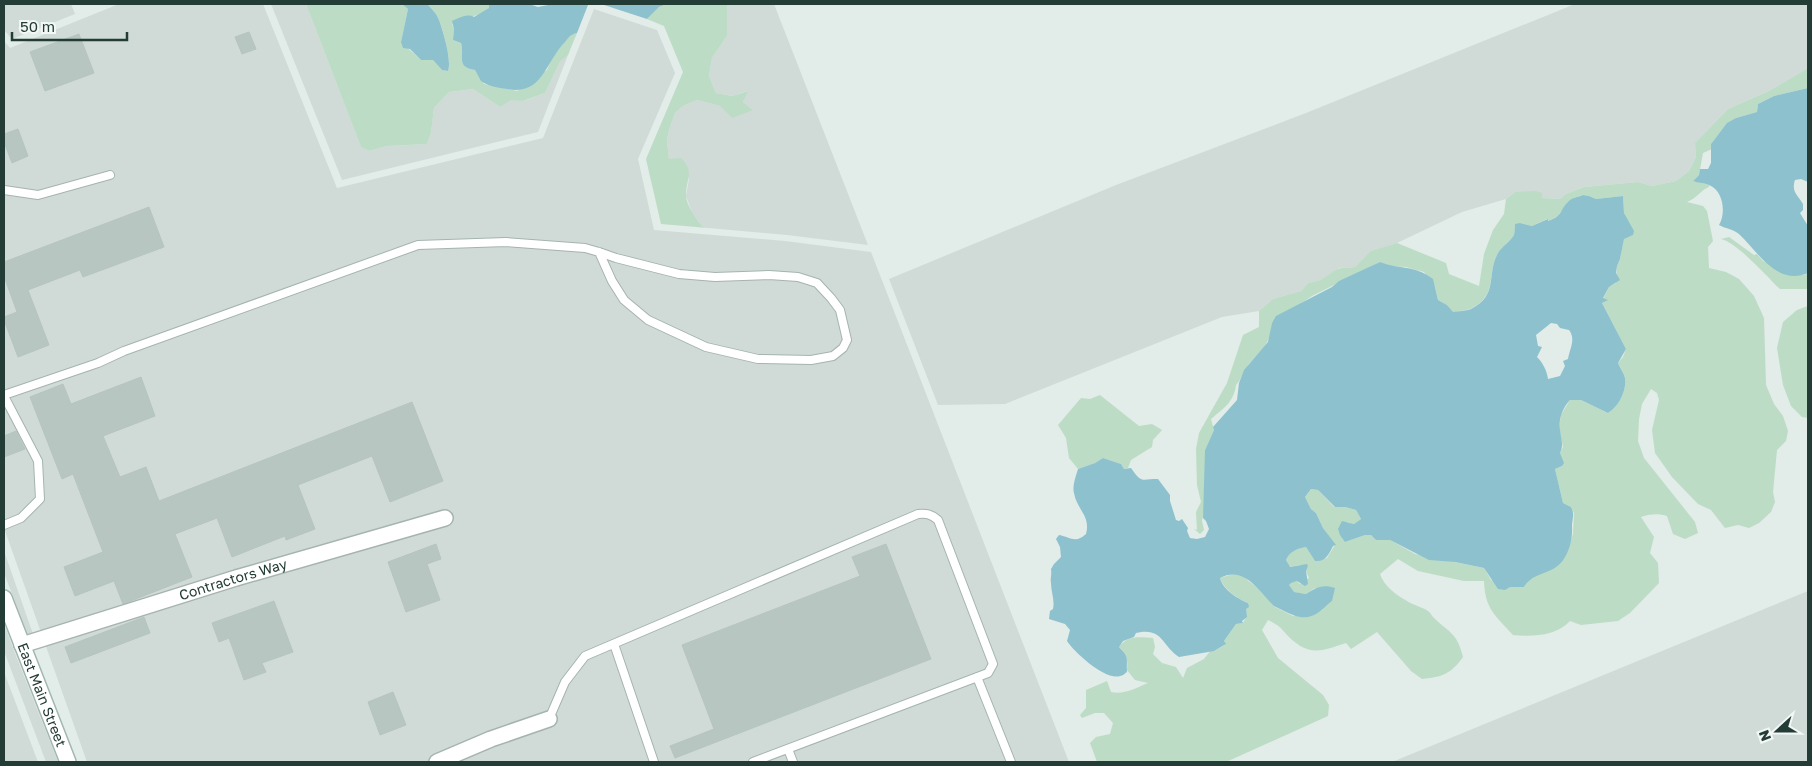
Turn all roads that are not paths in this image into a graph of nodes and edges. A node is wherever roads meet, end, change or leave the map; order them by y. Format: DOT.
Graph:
graph roads {
  1 [pos="110,175"];
  2 [pos="4,190"];
  3 [pos="599,252"];
  4 [pos="4,396"];
  5 [pos="445,518"];
  6 [pos="4,525"];
  7 [pos="4,600"];
  8 [pos="614,644"];
  9 [pos="22,646"];
  10 [pos="978,677"];
  11 [pos="549,719"];
  12 [pos="788,749"];
  13 [pos="68,762"];
  14 [pos="437,762"];
  15 [pos="654,762"];
  16 [pos="753,762"];
  17 [pos="793,762"];
  18 [pos="1011,762"];
  1 -- 2 [label="lane"];
  3 -- 3 [label="lane"];
  3 -- 4 [label="lane"];
  4 -- 6 [label="lane"];
  5 -- 9 [label="street, Contractors Way"];
  7 -- 9 [label="street, East Main Street"];
  8 -- 10 [label="lane"];
  8 -- 11 [label="lane"];
  8 -- 15 [label="lane"];
  9 -- 13 [label="street, East Main Street"];
  10 -- 12 [label="lane"];
  10 -- 18 [label="lane"];
  11 -- 14 [label="street"];
  12 -- 16 [label="lane"];
  12 -- 17 [label="lane"];
}
